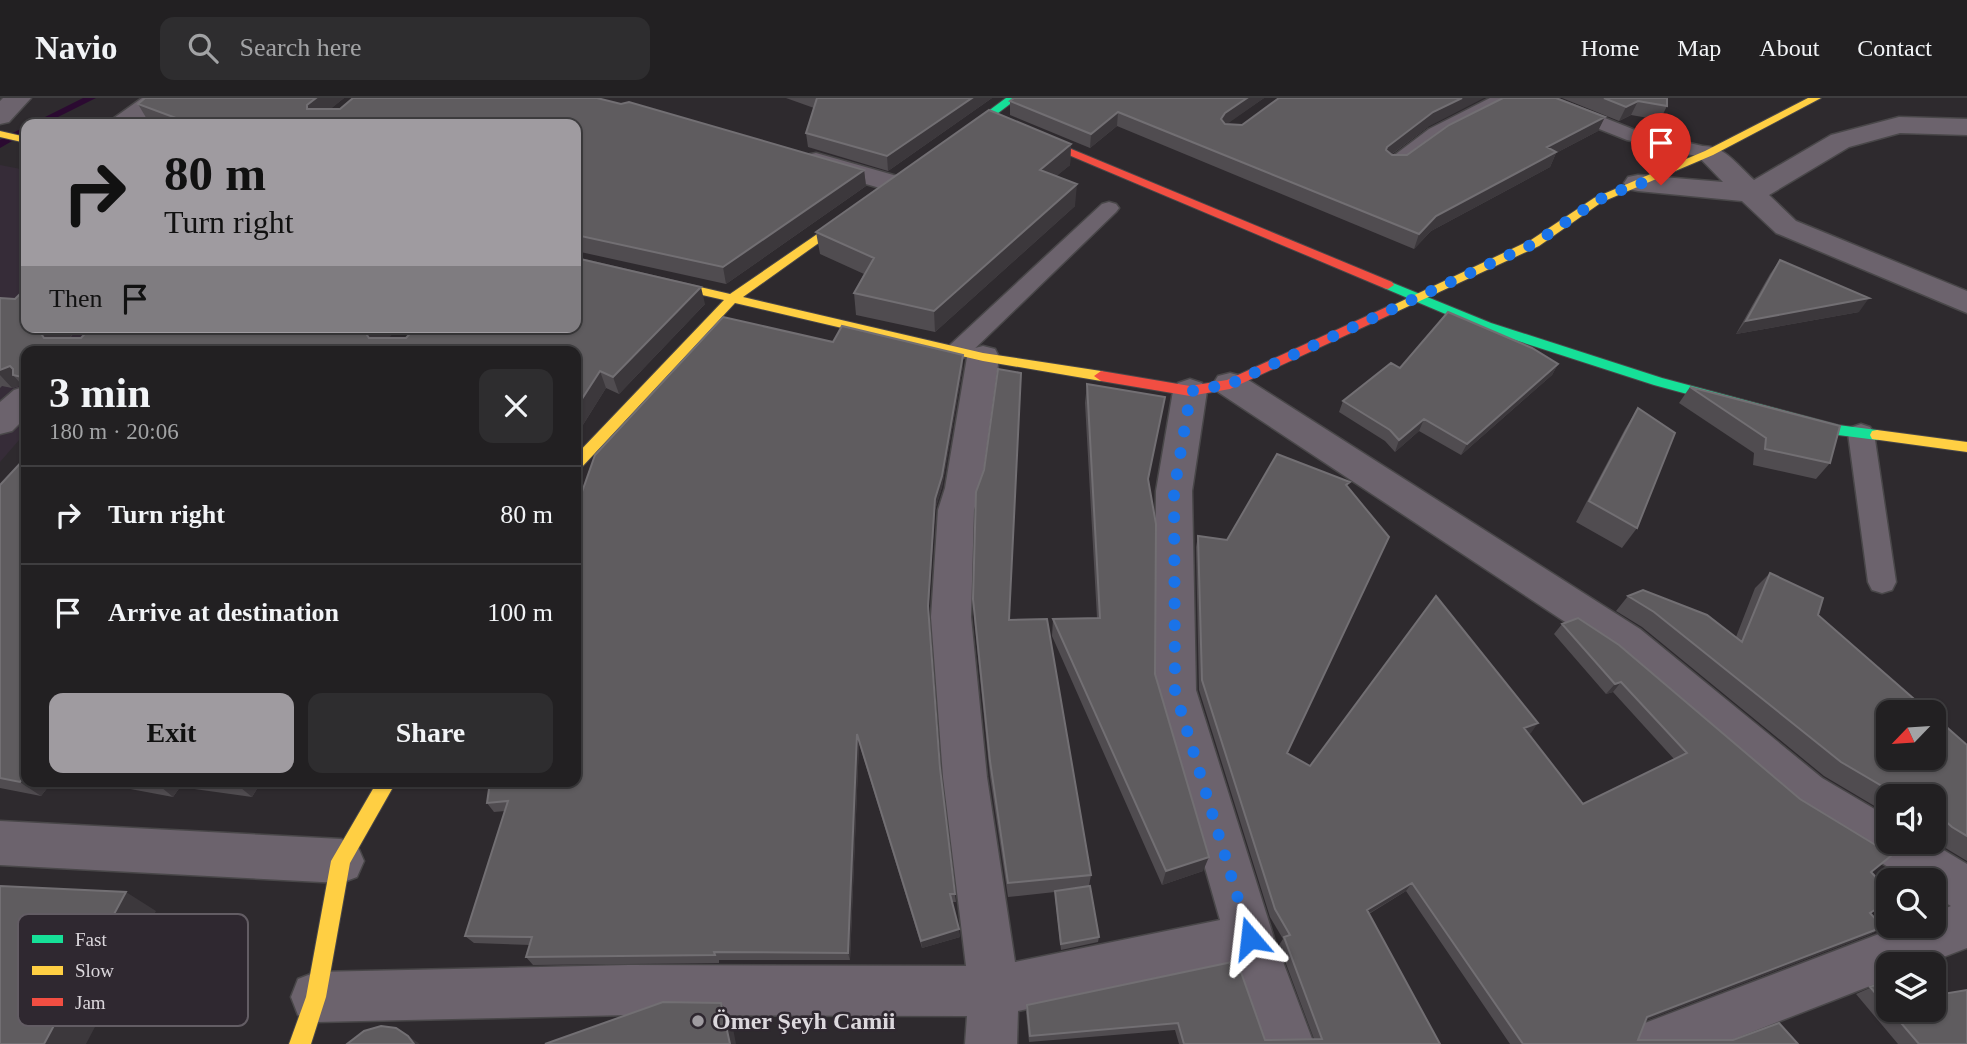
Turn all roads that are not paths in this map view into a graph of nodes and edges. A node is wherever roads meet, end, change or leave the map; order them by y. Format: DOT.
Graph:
graph roads {
  1 [pos="18,98"];
  2 [pos="159,98"];
  3 [pos="1013,98"];
  4 [pos="1504,98"];
  5 [pos="1538,98"];
  6 [pos="1816,98"];
  7 [pos="130,119"];
  8 [pos="1000,123"];
  9 [pos="1967,127"];
  10 [pos="2,128"];
  11 [pos="21,138"];
  12 [pos="790,153"];
  13 [pos="1709,153"];
  14 [pos="936,154"];
  15 [pos="1394,163"];
  16 [pos="900,180"];
  17 [pos="1638,183"];
  18 [pos="1752,193"];
  19 [pos="1109,208"];
  20 [pos="581,263"];
  21 [pos="1418,297"];
  22 [pos="734,298"];
  23 [pos="1967,303"];
  24 [pos="970,354"];
  25 [pos="1210,387"];
  26 [pos="21,403"];
  27 [pos="0,423"];
  28 [pos="21,424"];
  29 [pos="1861,433"];
  30 [pos="1967,447"];
  31 [pos="581,459"];
  32 [pos="1882,582"];
  33 [pos="384,787"];
  34 [pos="0,843"];
  35 [pos="341,861"];
  36 [pos="1967,890"];
  37 [pos="1967,924"];
  38 [pos="1250,938"];
  39 [pos="994,991"];
  40 [pos="316,997"];
  41 [pos="300,1044"];
  42 [pos="991,1044"];
  43 [pos="1288,1044"];
  44 [pos="1655,1044"];
  1 -- 10 [label="street"];
  2 -- 7 [label="street"];
  3 -- 8 [label="street"];
  4 -- 15 [label="lane"];
  5 -- 13 [label="lane"];
  6 -- 13 [label="street"];
  8 -- 14 [label="street"];
  8 -- 21 [label="street"];
  9 -- 18 [label="street"];
  10 -- 11 [label="street"];
  12 -- 16 [label="street"];
  13 -- 17 [label="street"];
  13 -- 18 [label="street"];
  16 -- 22 [label="street"];
  17 -- 18 [label="street"];
  17 -- 21 [label="street"];
  18 -- 23 [label="street"];
  19 -- 24 [label="lane"];
  20 -- 22 [label="street"];
  21 -- 25 [label="street"];
  21 -- 29 [label="street"];
  22 -- 24 [label="street"];
  22 -- 31 [label="street"];
  24 -- 25 [label="street"];
  24 -- 39 [label="street"];
  25 -- 36 [label="street"];
  25 -- 38 [label="street"];
  26 -- 27 [label="street"];
  27 -- 28 [label="street"];
  29 -- 30 [label="street"];
  29 -- 32 [label="lane"];
  33 -- 35 [label="street"];
  34 -- 35 [label="street"];
  35 -- 40 [label="street"];
  37 -- 44 [label="street"];
  38 -- 39 [label="street"];
  38 -- 43 [label="street"];
  39 -- 40 [label="street"];
  39 -- 42 [label="street"];
  40 -- 41 [label="street"];
}
